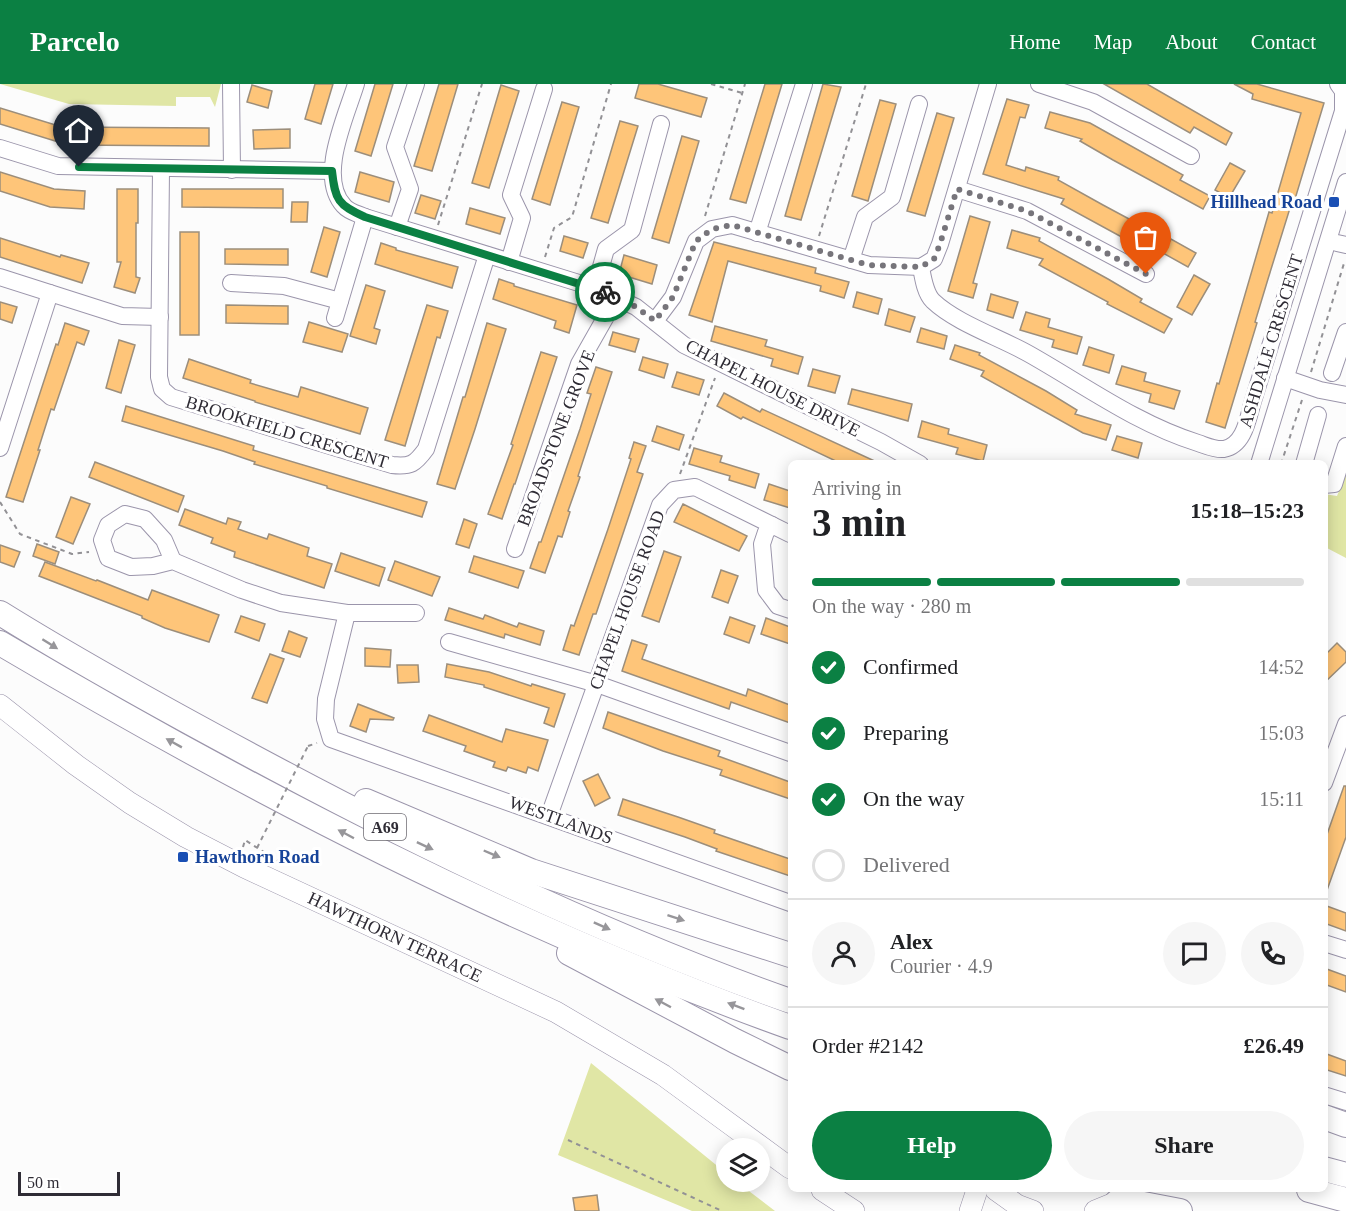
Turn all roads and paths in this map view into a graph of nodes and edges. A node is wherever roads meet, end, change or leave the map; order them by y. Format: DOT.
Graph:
graph roads {
  1 [pos="231,84"];
  2 [pos="356,84"];
  3 [pos="416,84"];
  4 [pos="482,84"];
  5 [pos="611,84"];
  6 [pos="711,84"];
  7 [pos="745,84"];
  8 [pos="804,84"];
  9 [pos="866,84"];
  10 [pos="988,84"];
  11 [pos="1039,84"];
  12 [pos="1338,84"];
  13 [pos="544,89"];
  14 [pos="742,93"];
  15 [pos="919,104"];
  16 [pos="661,124"];
  17 [pos="0,148"];
  18 [pos="1191,156"];
  19 [pos="161,169"];
  20 [pos="232,170"];
  21 [pos="332,171"];
  22 [pos="1346,182"];
  23 [pos="957,189"];
  24 [pos="1346,215"];
  25 [pos="365,217"];
  26 [pos="397,227"];
  27 [pos="757,233"];
  28 [pos="705,234"];
  29 [pos="434,238"];
  30 [pos="1343,248"];
  31 [pos="815,250"];
  32 [pos="486,255"];
  33 [pos="851,260"];
  34 [pos="509,262"];
  35 [pos="921,267"];
  36 [pos="541,272"];
  37 [pos="1146,274"];
  38 [pos="0,277"];
  39 [pos="231,284"];
  40 [pos="595,288"];
  41 [pos="50,293"];
  42 [pos="617,297"];
  43 [pos="340,301"];
  44 [pos="160,317"];
  45 [pos="335,318"];
  46 [pos="655,321"];
  47 [pos="1346,332"];
  48 [pos="720,364"];
  49 [pos="1332,373"];
  50 [pos="1296,382"];
  51 [pos="1346,395"];
  52 [pos="1318,415"];
  53 [pos="1346,446"];
  54 [pos="0,448"];
  55 [pos="913,460"];
  56 [pos="1262,460"];
  57 [pos="1270,460"];
  58 [pos="1282,460"];
  59 [pos="1305,460"];
  60 [pos="1328,485"];
  61 [pos="674,490"];
  62 [pos="0,502"];
  63 [pos="772,525"];
  64 [pos="788,533"];
  65 [pos="514,549"];
  66 [pos="105,550"];
  67 [pos="173,561"];
  68 [pos="788,609"];
  69 [pos="0,613"];
  70 [pos="347,613"];
  71 [pos="416,613"];
  72 [pos="449,642"];
  73 [pos="0,643"];
  74 [pos="597,684"];
  75 [pos="0,705"];
  76 [pos="1346,724"];
  77 [pos="225,742"];
  78 [pos="308,746"];
  79 [pos="788,752"];
  80 [pos="1328,772"];
  81 [pos="549,816"];
  82 [pos="257,848"];
  83 [pos="377,851"];
  84 [pos="788,902"];
  85 [pos="1328,944"];
  86 [pos="1346,950"];
  87 [pos="788,954"];
  88 [pos="788,1001"];
  89 [pos="788,1026"];
  90 [pos="788,1067"];
  91 [pos="1328,1096"];
  92 [pos="1346,1102"];
  93 [pos="1328,1118"];
  94 [pos="1346,1125"];
  95 [pos="568,1140"];
  96 [pos="788,1167"];
  97 [pos="1328,1170"];
  98 [pos="1346,1175"];
  99 [pos="825,1192"];
  100 [pos="976,1192"];
  101 [pos="999,1192"];
  102 [pos="1316,1192"];
  103 [pos="1346,1200"];
  104 [pos="1110,1204"];
  105 [pos="723,1211"];
  106 [pos="854,1211"];
  107 [pos="970,1211"];
  108 [pos="1016,1211"];
  109 [pos="1032,1211"];
  110 [pos="1180,1211"];
  1 -- 20 [label="street"];
  2 -- 21 [label="street, CHAPEL HOUSE DRIVE"];
  3 -- 26 [label="street"];
  4 -- 29 [label="path"];
  5 -- 36 [label="path"];
  6 -- 14 [label="path"];
  7 -- 14 [label="path"];
  8 -- 27 [label="street"];
  9 -- 31 [label="path"];
  10 -- 23 [label="street"];
  11 -- 18 [label="street"];
  12 -- 35 [label="street, ASHDALE CRESCENT"];
  13 -- 34 [label="street"];
  14 -- 28 [label="path"];
  15 -- 33 [label="street"];
  16 -- 40 [label="street"];
  17 -- 19 [label="street"];
  19 -- 20 [label="street"];
  19 -- 44 [label="street, BROOKFIELD CRESCENT"];
  20 -- 21 [label="street"];
  21 -- 25 [label="street, CHAPEL HOUSE DRIVE"];
  22 -- 50 [label="street"];
  23 -- 35 [label="street"];
  23 -- 37 [label="street"];
  24 -- 30 [label="street"];
  25 -- 26 [label="street, CHAPEL HOUSE DRIVE"];
  25 -- 43 [label="street"];
  26 -- 29 [label="street, CHAPEL HOUSE DRIVE"];
  27 -- 28 [label="street"];
  27 -- 31 [label="street"];
  28 -- 46 [label="street"];
  29 -- 32 [label="street, CHAPEL HOUSE DRIVE"];
  30 -- 50 [label="street"];
  30 -- 50 [label="path"];
  31 -- 33 [label="street"];
  32 -- 34 [label="street, CHAPEL HOUSE DRIVE"];
  32 -- 44 [label="street, BROOKFIELD CRESCENT"];
  33 -- 35 [label="street"];
  34 -- 36 [label="street, CHAPEL HOUSE DRIVE"];
  36 -- 40 [label="street, CHAPEL HOUSE DRIVE"];
  38 -- 41 [label="street"];
  39 -- 43 [label="street"];
  40 -- 42 [label="street, CHAPEL HOUSE DRIVE"];
  41 -- 44 [label="street"];
  41 -- 54 [label="street"];
  42 -- 46 [label="street, CHAPEL HOUSE DRIVE"];
  42 -- 65 [label="street, BROADSTONE GROVE"];
  43 -- 45 [label="street"];
  46 -- 48 [label="street, CHAPEL HOUSE DRIVE"];
  47 -- 49 [label="street"];
  48 -- 55 [label="street, CHAPEL HOUSE DRIVE"];
  48 -- 61 [label="path"];
  50 -- 51 [label="street"];
  50 -- 56 [label="street"];
  50 -- 57 [label="street"];
  50 -- 58 [label="path"];
  52 -- 59 [label="street"];
  53 -- 60 [label="street"];
  61 -- 63 [label="street, CHAPEL HOUSE ROAD"];
  61 -- 74 [label="street, CHAPEL HOUSE ROAD"];
  62 -- 66 [label="path"];
  63 -- 64 [label="street, CHAPEL HOUSE ROAD"];
  63 -- 68 [label="street"];
  66 -- 67 [label="street"];
  66 -- 67 [label="street"];
  67 -- 70 [label="street"];
  69 -- 77 [label="highway, A69, one-way"];
  70 -- 71 [label="street"];
  70 -- 81 [label="street, WESTLANDS"];
  72 -- 74 [label="street"];
  83 -- 73 [label="highway, A69, one-way"];
  74 -- 79 [label="street"];
  74 -- 81 [label="street, CHAPEL HOUSE ROAD"];
  75 -- 96 [label="main road, HAWTHORN TERRACE"];
  76 -- 80 [label="street"];
  77 -- 87 [label="highway, one-way"];
  77 -- 88 [label="highway, A69, one-way"];
  78 -- 82 [label="path, bridge"];
  81 -- 84 [label="street, WESTLANDS"];
  89 -- 83 [label="highway, A69, one-way"];
  90 -- 83 [label="highway, one-way"];
  85 -- 86 [label="street"];
  91 -- 92 [label="street"];
  93 -- 94 [label="highway"];
  95 -- 105 [label="path"];
  97 -- 98 [label="highway"];
  99 -- 106 [label="main road"];
  100 -- 107 [label="main road"];
  101 -- 109 [label="main road"];
  102 -- 103 [label="highway"];
  104 -- 110 [label="highway"];
  108 -- 109 [label="main road"];
}
